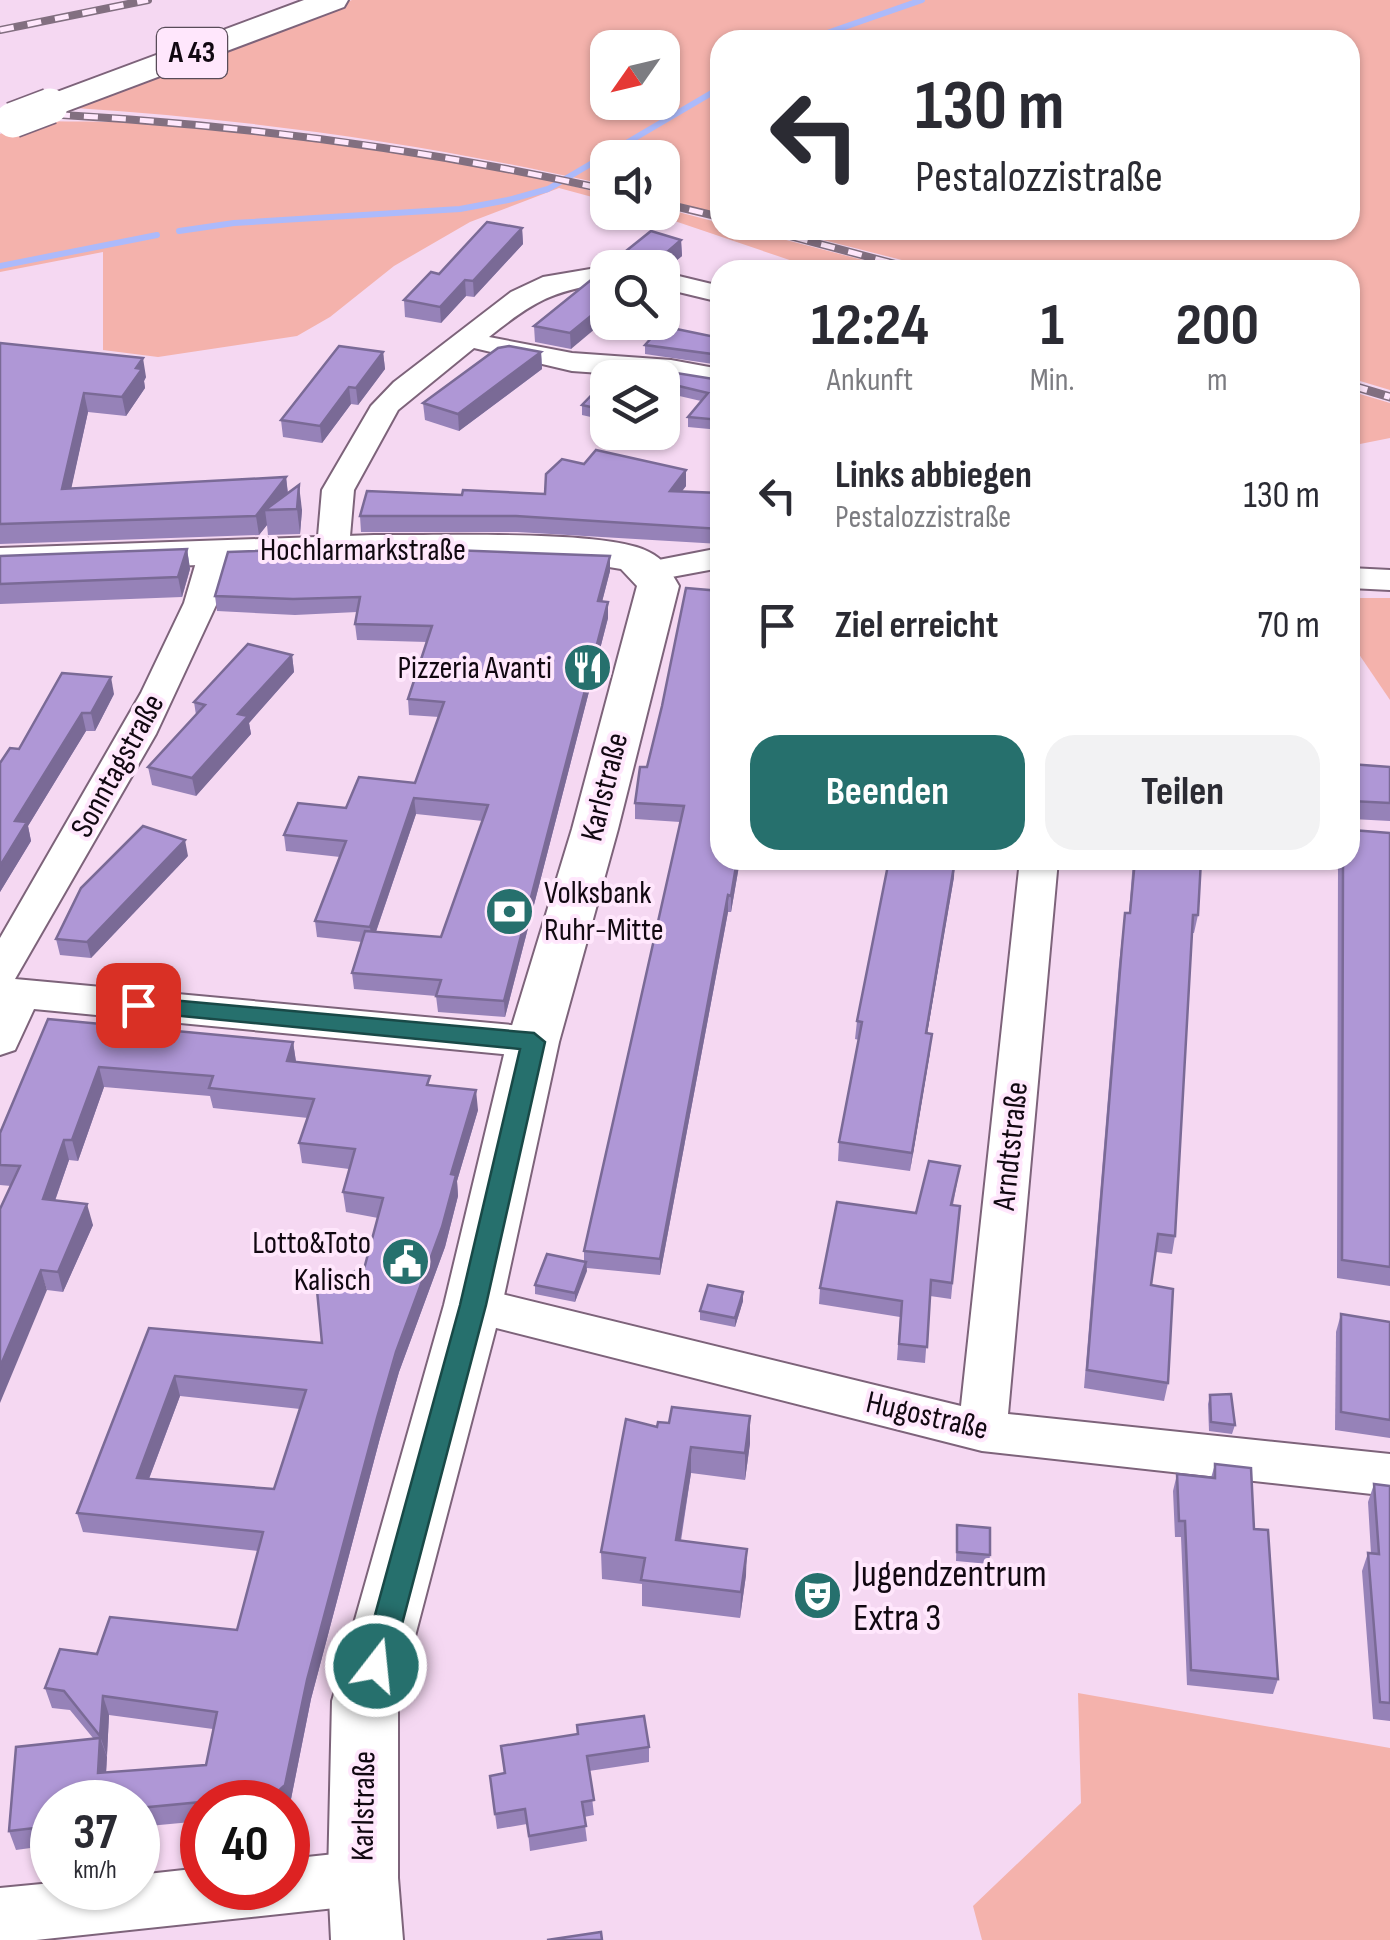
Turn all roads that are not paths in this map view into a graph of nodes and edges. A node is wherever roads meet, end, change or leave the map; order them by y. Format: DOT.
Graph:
graph roads {
  1 [pos="307,0"];
  2 [pos="333,0"];
  3 [pos="18,115"];
  4 [pos="590,277"];
  5 [pos="680,284"];
  6 [pos="710,292"];
  7 [pos="465,341"];
  8 [pos="710,376"];
  9 [pos="333,548"];
  10 [pos="215,552"];
  11 [pos="0,560"];
  12 [pos="710,560"];
  13 [pos="650,571"];
  14 [pos="1360,578"];
  15 [pos="1390,580"];
  16 [pos="1038,870"];
  17 [pos="7,986"];
  18 [pos="0,1040"];
  19 [pos="534,1042"];
  20 [pos="473,1305"];
  21 [pos="982,1431"];
  22 [pos="1390,1475"];
  23 [pos="310,1893"];
  24 [pos="180,1898"];
  25 [pos="365,1909"];
  26 [pos="0,1916"];
  1 -- 3 [label="highway, A 43"];
  2 -- 3 [label="highway, A 43"];
  4 -- 7 [label="street"];
  5 -- 6 [label="street"];
  7 -- 8 [label="street"];
  7 -- 9 [label="street"];
  9 -- 10 [label="street, Hochlarmarkstraße"];
  9 -- 13 [label="street, Hochlarmarkstraße"];
  10 -- 11 [label="street, Hochlarmarkstraße"];
  10 -- 17 [label="street, Sonntagstraße"];
  12 -- 13 [label="street"];
  13 -- 19 [label="street, Karlstraße"];
  14 -- 15 [label="street"];
  16 -- 21 [label="street, Arndtstraße"];
  17 -- 18 [label="street, Sonntagstraße"];
  17 -- 19 [label="street"];
  19 -- 20 [label="street, Karlstraße"];
  20 -- 21 [label="street, Hugostraße"];
  20 -- 25 [label="street, Karlstraße"];
  21 -- 22 [label="street, Hugostraße"];
  23 -- 25 [label="street"];
  24 -- 26 [label="street"];
}
